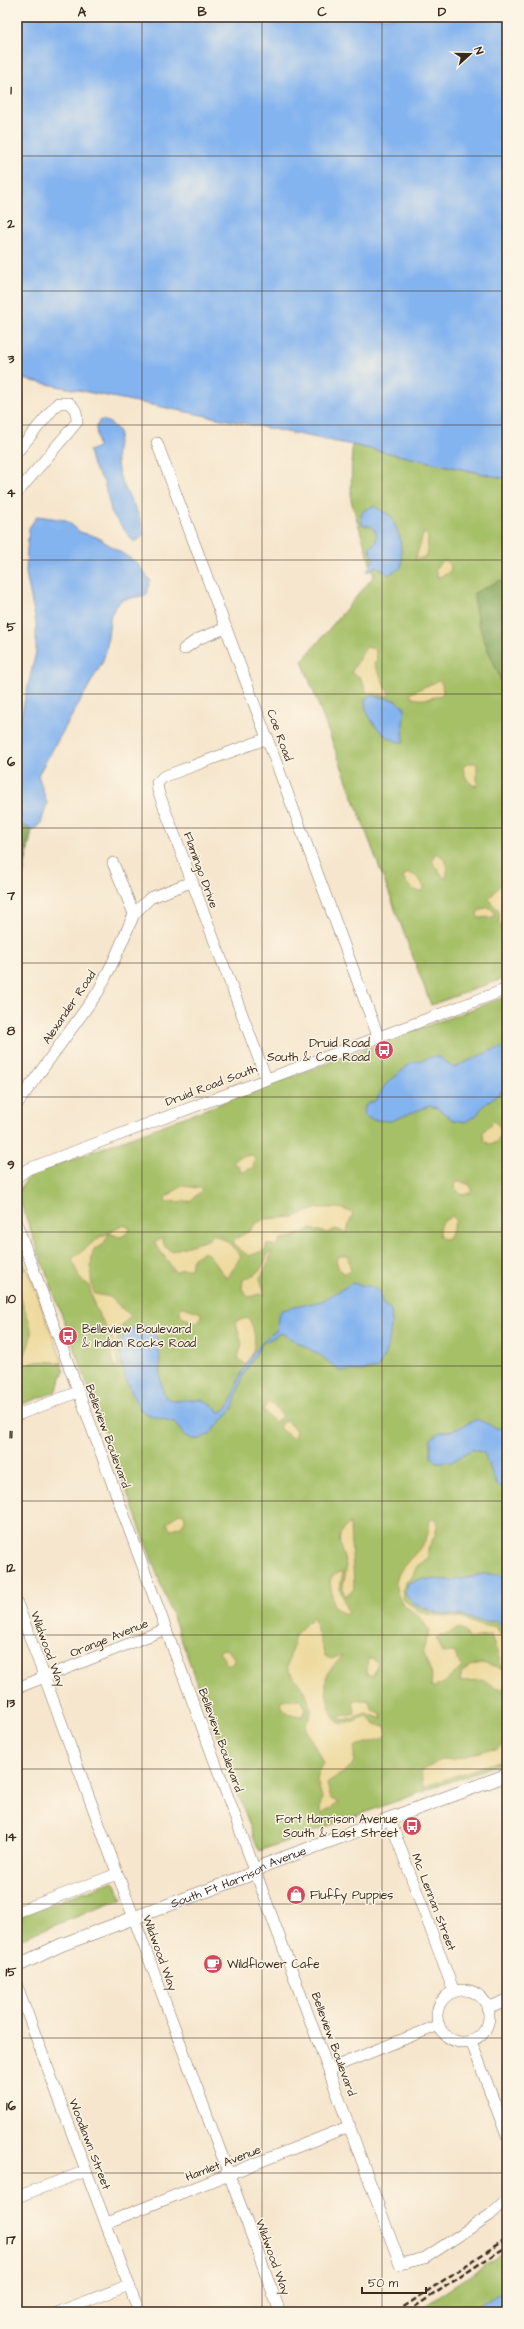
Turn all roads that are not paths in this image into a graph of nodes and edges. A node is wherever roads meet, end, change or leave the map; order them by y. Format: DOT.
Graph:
graph roads {
  1 [pos="157,443"];
  2 [pos="17,452"];
  3 [pos="17,493"];
  4 [pos="226,628"];
  5 [pos="184,649"];
  6 [pos="268,738"];
  7 [pos="113,863"];
  8 [pos="191,882"];
  9 [pos="134,914"];
  10 [pos="507,989"];
  11 [pos="378,1036"];
  12 [pos="266,1078"];
  13 [pos="17,1104"];
  14 [pos="17,1177"];
  15 [pos="17,1225"];
  16 [pos="78,1392"];
  17 [pos="17,1415"];
  18 [pos="17,1603"];
  19 [pos="166,1629"];
  20 [pos="45,1678"];
  21 [pos="17,1688"];
  22 [pos="507,1775"];
  23 [pos="390,1820"];
  24 [pos="256,1871"];
  25 [pos="117,1874"];
  26 [pos="17,1912"];
  27 [pos="134,1918"];
  28 [pos="17,1966"];
  29 [pos="17,1986"];
  30 [pos="454,1992"];
  31 [pos="507,2000"];
  32 [pos="487,2008"];
  33 [pos="439,2025"];
  34 [pos="472,2041"];
  35 [pos="329,2069"];
  36 [pos="350,2126"];
  37 [pos="507,2136"];
  38 [pos="86,2171"];
  39 [pos="228,2175"];
  40 [pos="17,2197"];
  41 [pos="507,2199"];
  42 [pos="106,2223"];
  43 [pos="129,2285"];
  44 [pos="59,2312"];
  45 [pos="139,2312"];
  46 [pos="280,2312"];
  1 -- 4 [label="street, Coe Road"];
  2 -- 3 [label="street"];
  4 -- 5 [label="street"];
  4 -- 6 [label="street, Coe Road"];
  6 -- 8 [label="street, Flamingo Drive"];
  6 -- 11 [label="street, Coe Road"];
  7 -- 9 [label="street"];
  8 -- 9 [label="street, Alexander Road"];
  8 -- 12 [label="street, Flamingo Drive"];
  9 -- 13 [label="street, Alexander Road"];
  10 -- 11 [label="street, Druid Road South"];
  11 -- 12 [label="street, Druid Road South"];
  12 -- 14 [label="street, Druid Road South"];
  15 -- 16 [label="street, Belleview Boulevard"];
  16 -- 17 [label="street"];
  16 -- 19 [label="street, Belleview Boulevard"];
  18 -- 20 [label="street, Wildwood Way"];
  19 -- 20 [label="street, Orange Avenue"];
  19 -- 24 [label="street, Belleview Boulevard"];
  20 -- 21 [label="street, Orange Avenue"];
  20 -- 25 [label="street, Wildwood Way"];
  22 -- 23 [label="main road, South Ft Harrison Avenue"];
  23 -- 24 [label="main road, South Ft Harrison Avenue"];
  23 -- 30 [label="street, Mc Lennan Street"];
  24 -- 27 [label="main road, South Ft Harrison Avenue"];
  24 -- 35 [label="street, Belleview Boulevard"];
  25 -- 26 [label="street"];
  25 -- 27 [label="street, Wildwood Way"];
  27 -- 28 [label="main road, South Ft Harrison Avenue"];
  27 -- 39 [label="street, Wildwood Way"];
  29 -- 38 [label="street, Woodlawn Street"];
  30 -- 32 [label="street"];
  30 -- 33 [label="street"];
  31 -- 32 [label="street"];
  32 -- 34 [label="street"];
  33 -- 34 [label="street"];
  33 -- 35 [label="street"];
  34 -- 37 [label="street"];
  35 -- 36 [label="street, Belleview Boulevard"];
  36 -- 39 [label="street, Hamlet Avenue"];
  36 -- 41 [label="street, Belleview Boulevard"];
  38 -- 40 [label="street"];
  38 -- 42 [label="street, Woodlawn Street"];
  39 -- 42 [label="street, Hamlet Avenue"];
  39 -- 46 [label="street, Wildwood Way"];
  42 -- 43 [label="street, Woodlawn Street"];
  43 -- 44 [label="street"];
  43 -- 45 [label="street, Woodlawn Street"];
}
